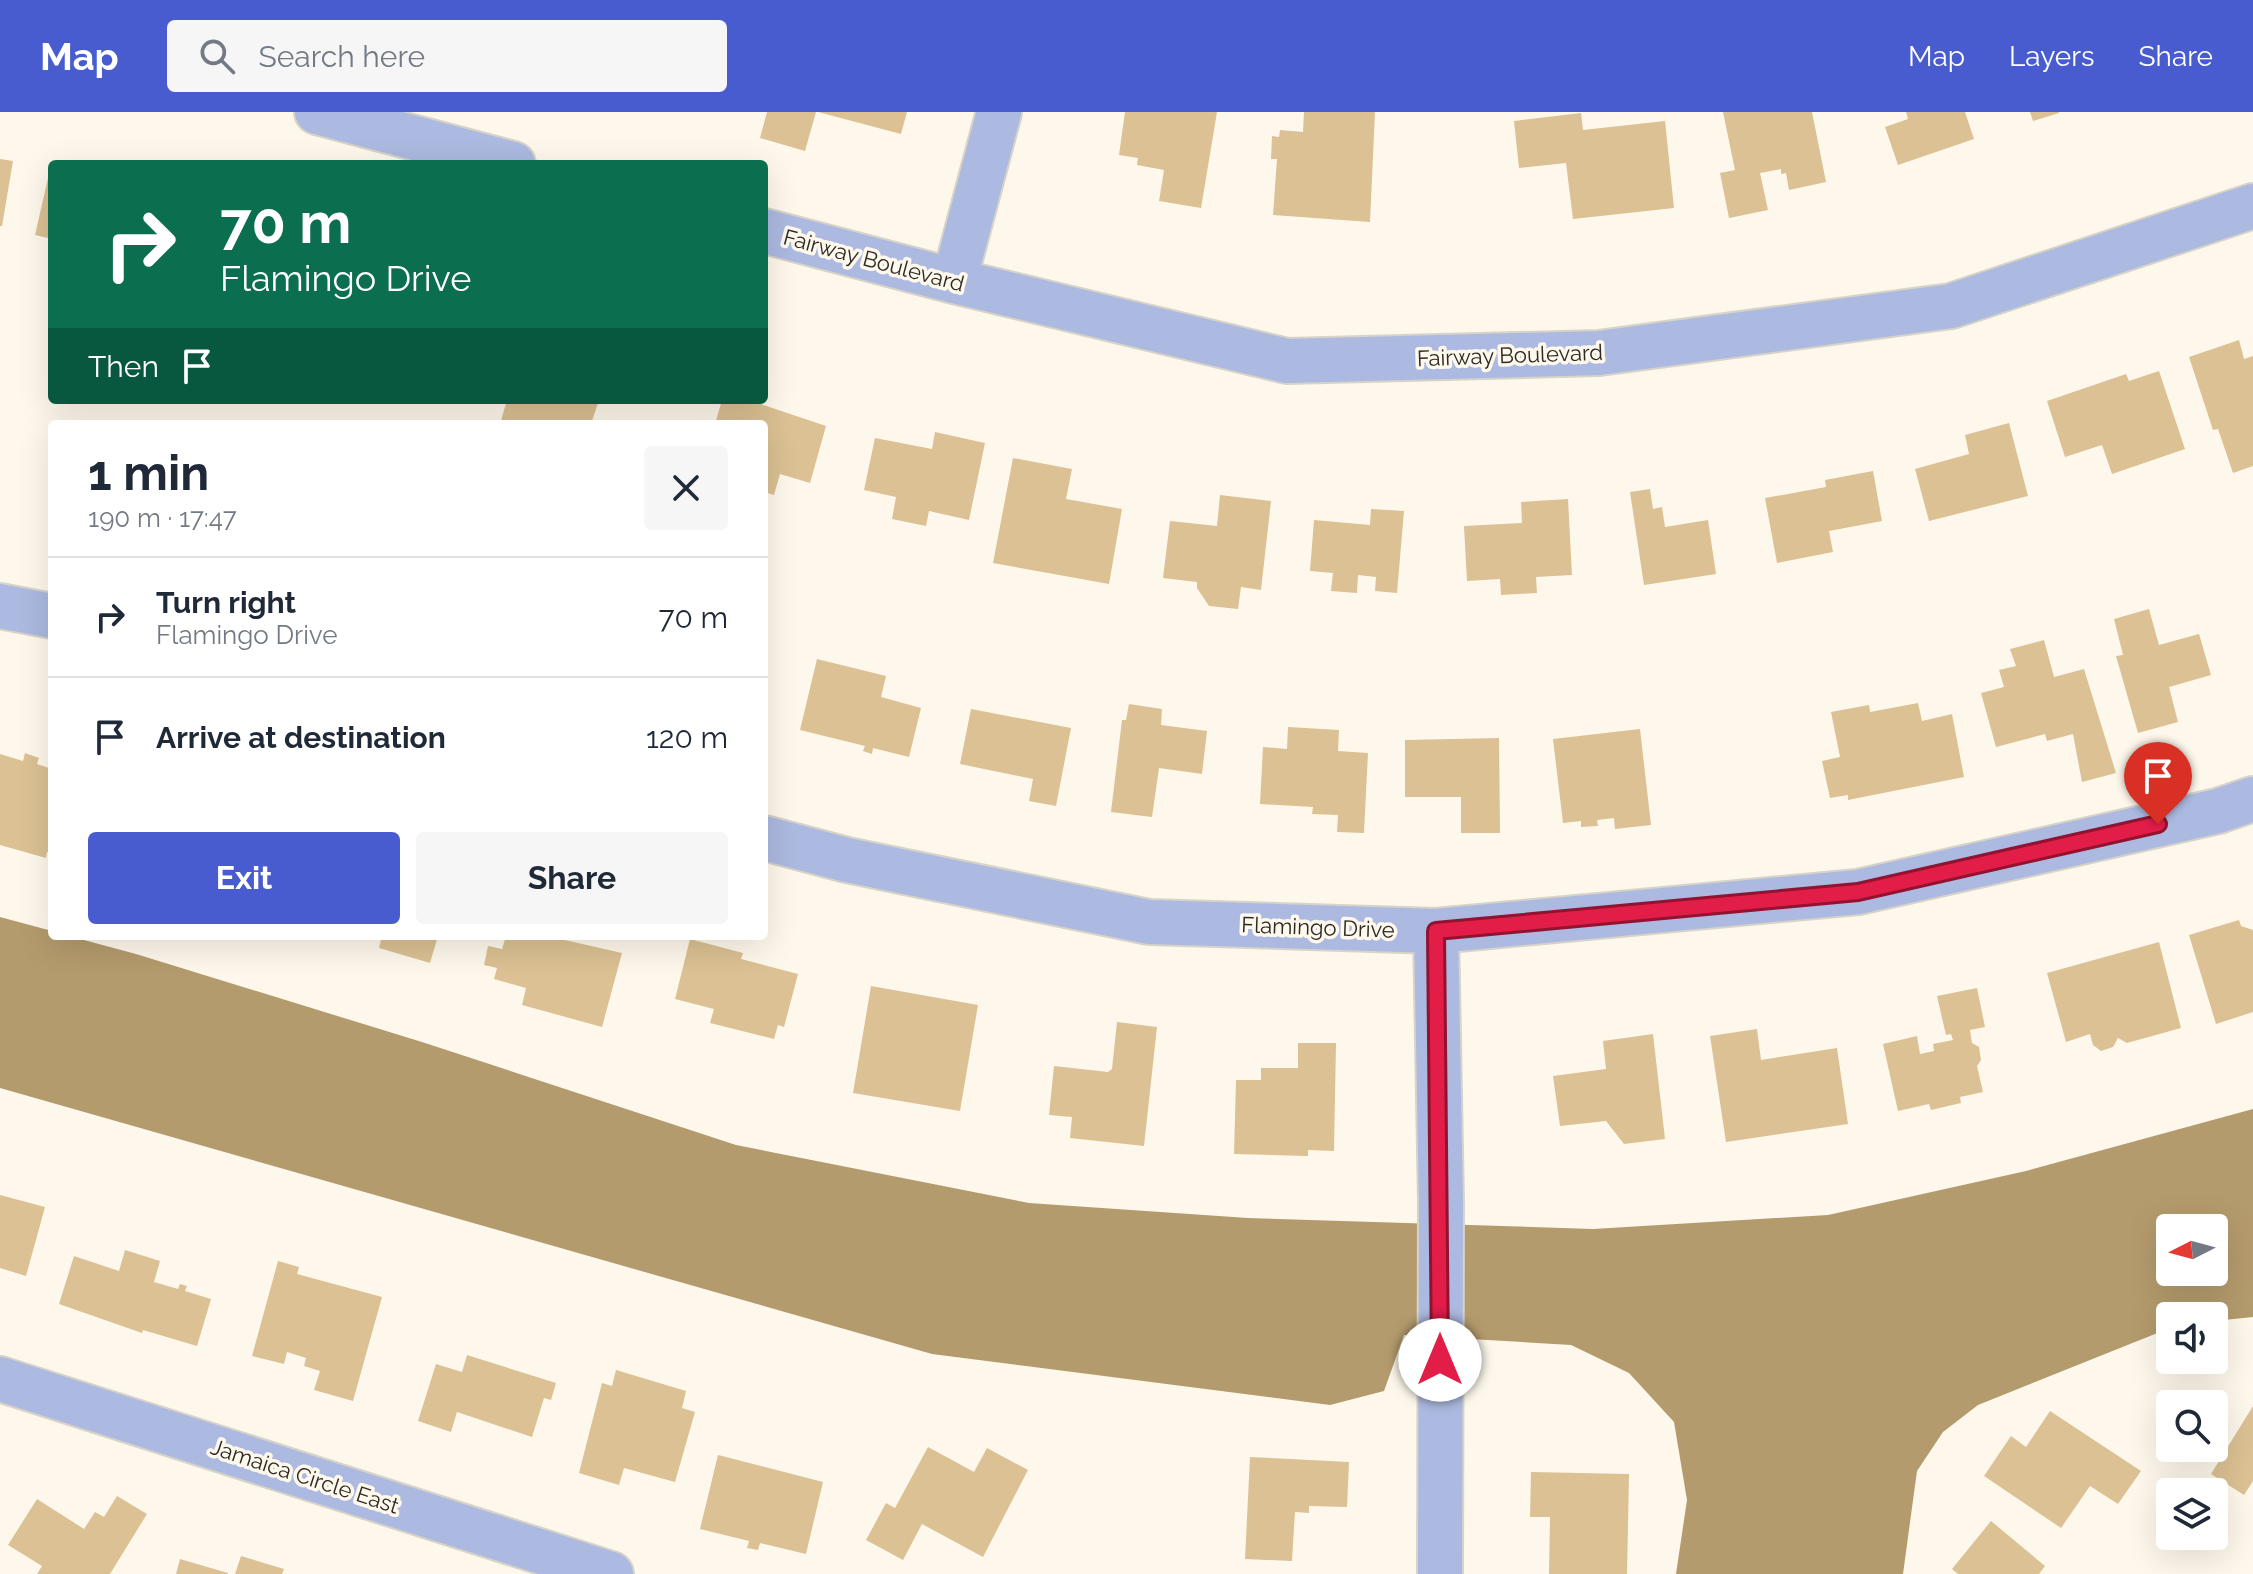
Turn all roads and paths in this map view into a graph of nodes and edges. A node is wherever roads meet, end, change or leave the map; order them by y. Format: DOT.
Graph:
graph roads {
  1 [pos="317,112"];
  2 [pos="999,112"];
  3 [pos="498,160"];
  4 [pos="2253,206"];
  5 [pos="768,232"];
  6 [pos="954,281"];
  7 [pos="0,606"];
  8 [pos="48,615"];
  9 [pos="2253,799"];
  10 [pos="768,839"];
  11 [pos="1436,931"];
  12 [pos="0,1379"];
  13 [pos="611,1574"];
  14 [pos="1440,1574"];
  1 -- 3 [label="street"];
  2 -- 6 [label="street"];
  4 -- 6 [label="street, Fairway Boulevard"];
  5 -- 6 [label="street, Fairway Boulevard"];
  7 -- 8 [label="street"];
  9 -- 11 [label="street, Flamingo Drive"];
  10 -- 11 [label="street, Flamingo Drive"];
  11 -- 14 [label="street"];
  12 -- 13 [label="street, Jamaica Circle East"];
}
